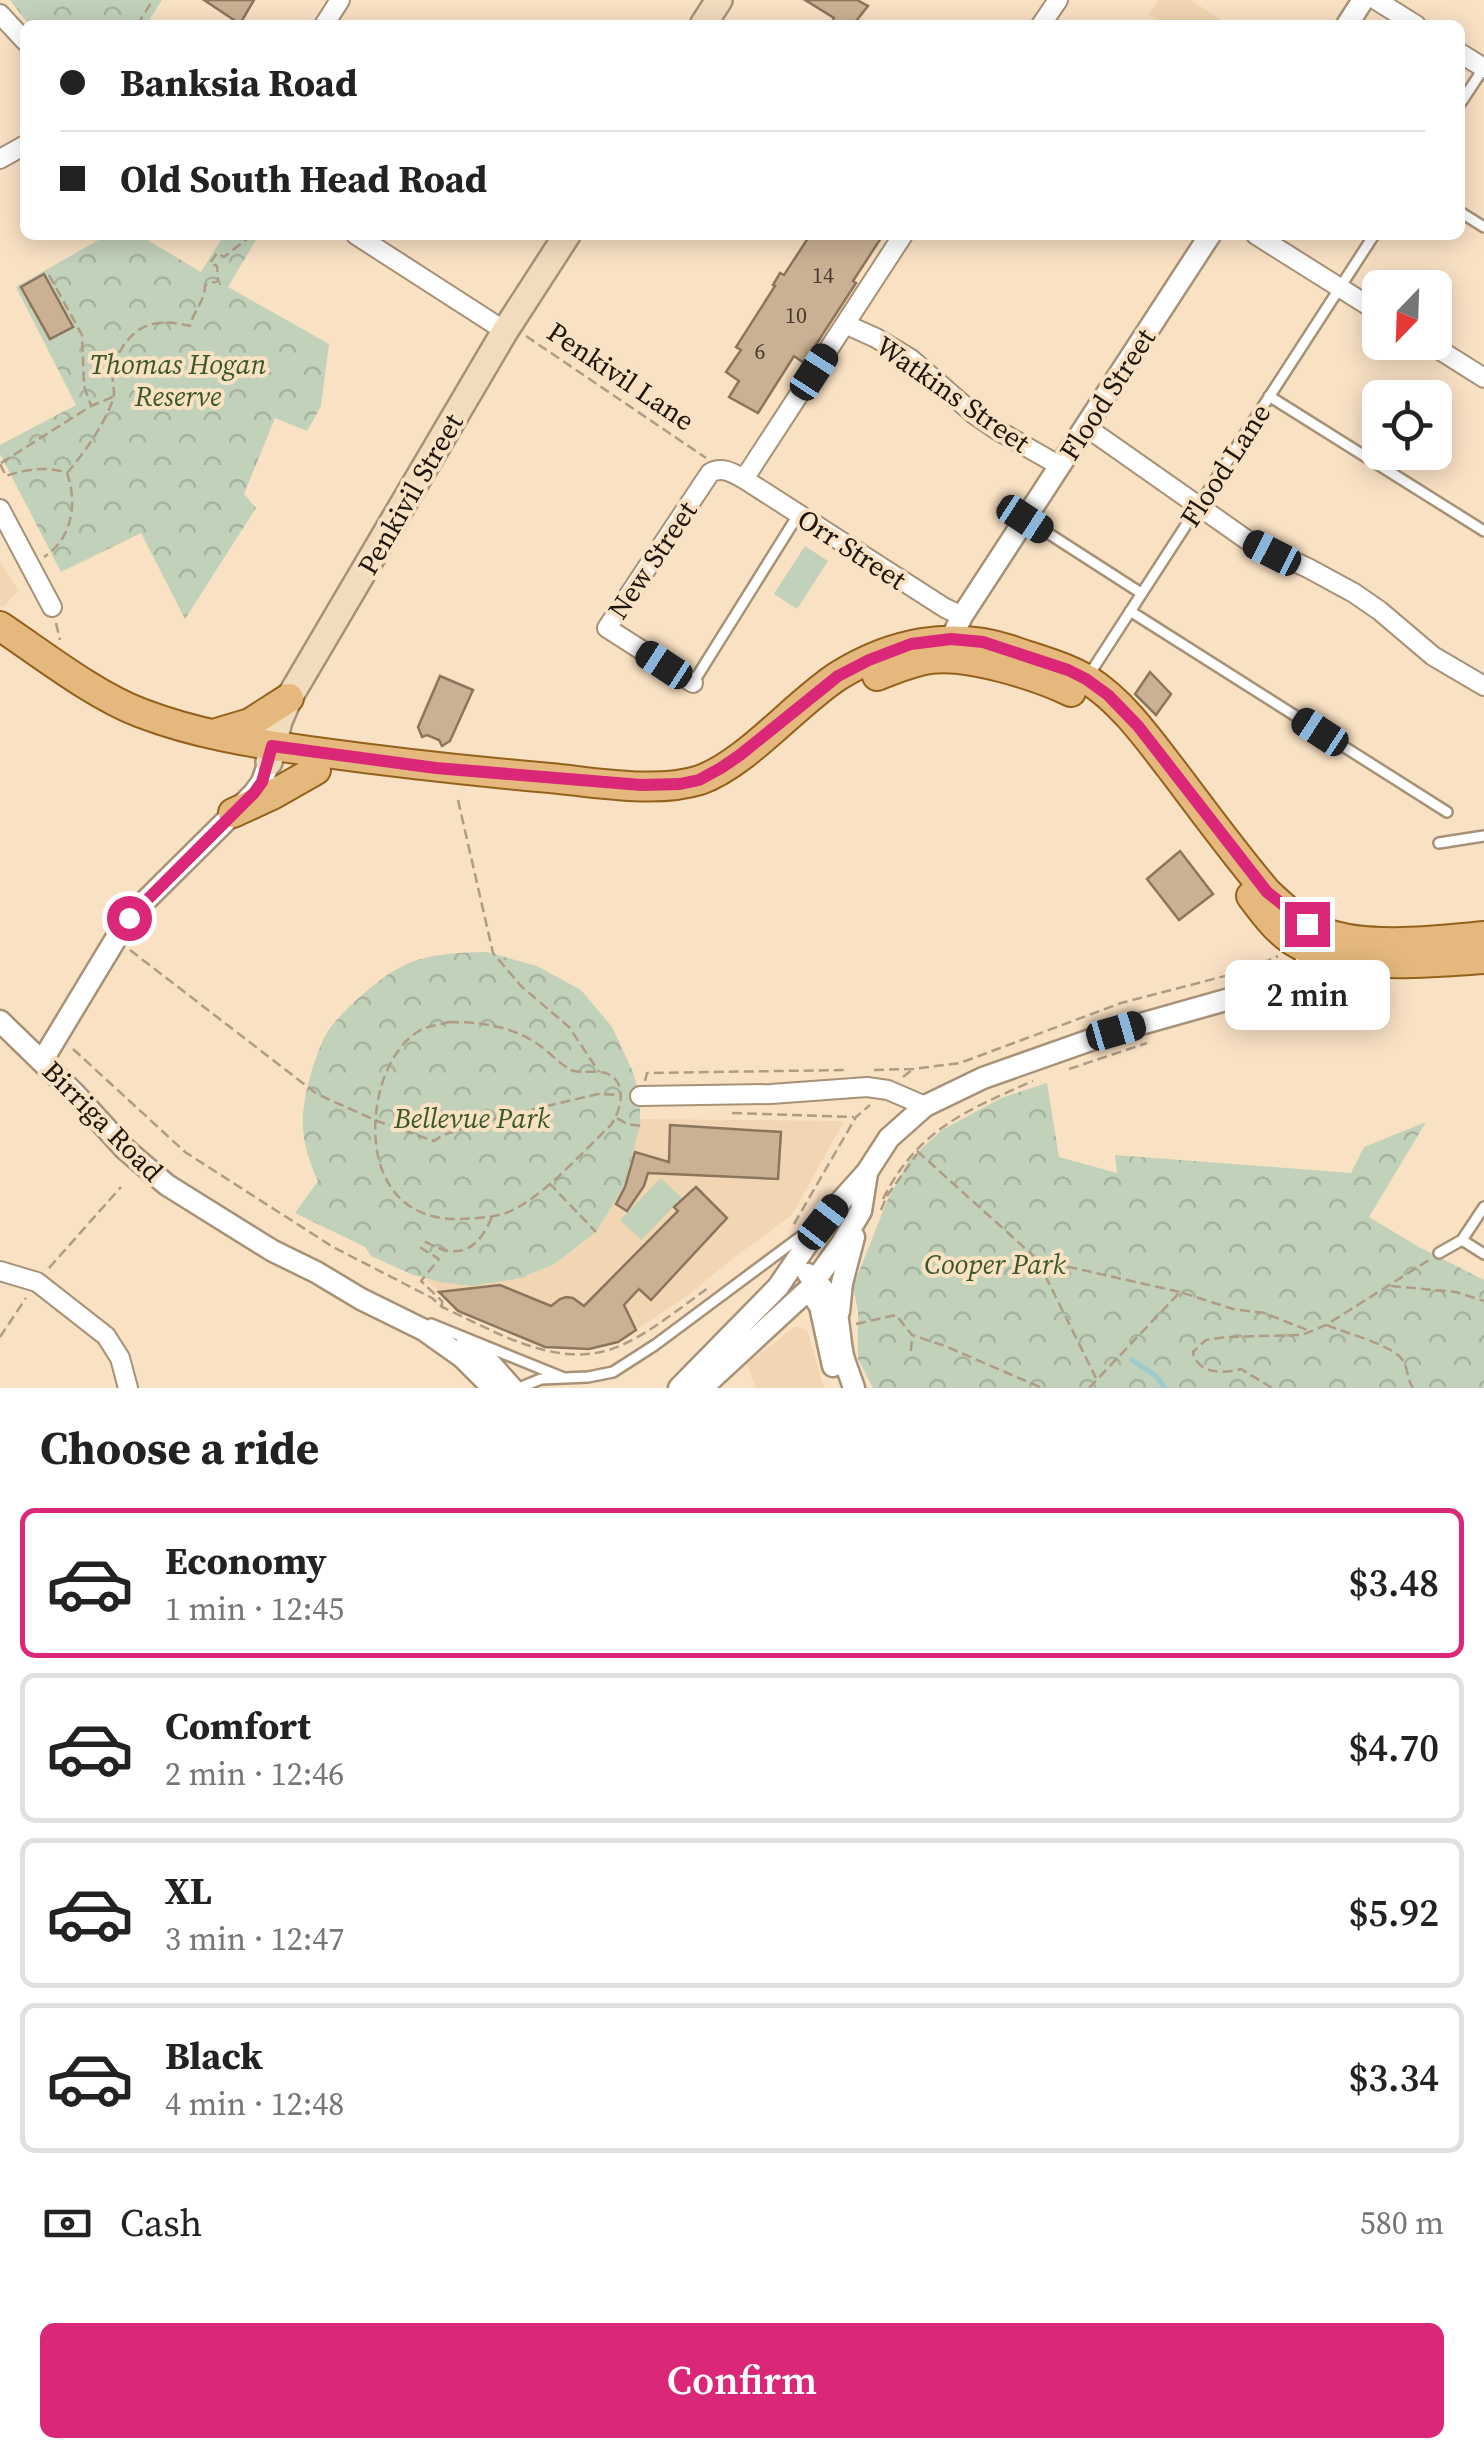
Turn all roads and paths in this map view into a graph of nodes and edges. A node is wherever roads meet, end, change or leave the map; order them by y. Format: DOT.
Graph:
graph roads {
  1 [pos="1376,0"];
  2 [pos="0,14"];
  3 [pos="1408,20"];
  4 [pos="20,35"];
  5 [pos="1484,68"];
  6 [pos="1465,96"];
  7 [pos="246,240"];
  8 [pos="368,240"];
  9 [pos="565,240"];
  10 [pos="901,240"];
  11 [pos="1207,240"];
  12 [pos="1264,240"];
  13 [pos="1371,240"];
  14 [pos="49,274"];
  15 [pos="1340,288"];
  16 [pos="1362,302"];
  17 [pos="845,324"];
  18 [pos="515,333"];
  19 [pos="1452,358"];
  20 [pos="1484,378"];
  21 [pos="115,396"];
  22 [pos="1269,396"];
  23 [pos="92,406"];
  24 [pos="1086,427"];
  25 [pos="694,451"];
  26 [pos="0,464"];
  27 [pos="1060,466"];
  28 [pos="67,473"];
  29 [pos="744,479"];
  30 [pos="1198,506"];
  31 [pos="0,509"];
  32 [pos="798,514"];
  33 [pos="1025,519"];
  34 [pos="1484,530"];
  35 [pos="31,566"];
  36 [pos="1142,593"];
  37 [pos="52,607"];
  38 [pos="1130,611"];
  39 [pos="0,626"];
  40 [pos="60,638"];
  41 [pos="954,638"];
  42 [pos="0,644"];
  43 [pos="692,683"];
  44 [pos="1484,686"];
  45 [pos="1082,687"];
  46 [pos="289,698"];
  47 [pos="212,734"];
  48 [pos="271,754"];
  49 [pos="316,770"];
  50 [pos="458,800"];
  51 [pos="1447,812"];
  52 [pos="233,813"];
  53 [pos="1484,836"];
  54 [pos="1439,842"];
  55 [pos="1484,936"];
  56 [pos="116,940"];
  57 [pos="1322,943"];
  58 [pos="1285,952"];
  59 [pos="1484,958"];
  60 [pos="1386,963"];
  61 [pos="1279,985"];
  62 [pos="0,1020"];
  63 [pos="58,1035"];
  64 [pos="1146,1043"];
  65 [pos="42,1060"];
  66 [pos="856,1070"];
  67 [pos="875,1070"];
  68 [pos="599,1072"];
  69 [pos="1056,1073"];
  70 [pos="1038,1079"];
  71 [pos="631,1096"];
  72 [pos="925,1106"];
  73 [pos="725,1113"];
  74 [pos="616,1118"];
  75 [pos="376,1120"];
  76 [pos="642,1126"];
  77 [pos="917,1152"];
  78 [pos="867,1172"];
  79 [pos="549,1183"];
  80 [pos="121,1187"];
  81 [pos="1484,1207"];
  82 [pos="873,1211"];
  83 [pos="492,1217"];
  84 [pos="823,1222"];
  85 [pos="793,1226"];
  86 [pos="596,1232"];
  87 [pos="1462,1240"];
  88 [pos="1439,1253"];
  89 [pos="1484,1254"];
  90 [pos="1037,1259"];
  91 [pos="792,1267"];
  92 [pos="0,1271"];
  93 [pos="316,1272"];
  94 [pos="37,1282"];
  95 [pos="812,1285"];
  96 [pos="1390,1286"];
  97 [pos="706,1290"];
  98 [pos="1180,1292"];
  99 [pos="1484,1301"];
  100 [pos="436,1315"];
  101 [pos="839,1315"];
  102 [pos="861,1324"];
  103 [pos="1326,1325"];
  104 [pos="1310,1331"];
  105 [pos="912,1335"];
  106 [pos="0,1337"];
  107 [pos="912,1351"];
  108 [pos="1096,1378"];
  109 [pos="567,1379"];
  110 [pos="128,1388"];
  111 [pos="494,1388"];
  112 [pos="516,1388"];
  113 [pos="679,1388"];
  114 [pos="702,1388"];
  115 [pos="840,1388"];
  116 [pos="854,1388"];
  117 [pos="1042,1388"];
  118 [pos="1089,1388"];
  119 [pos="1272,1388"];
  120 [pos="1413,1388"];
  1 -- 3 [label="street"];
  2 -- 4 [label="street"];
  5 -- 6 [label="lane"];
  7 -- 21 [label="path"];
  8 -- 18 [label="street"];
  9 -- 18 [label="main road, Penkivil Street"];
  10 -- 17 [label="street"];
  11 -- 24 [label="street, Flood Street"];
  12 -- 15 [label="street"];
  13 -- 15 [label="lane, Flood Lane"];
  14 -- 23 [label="path"];
  15 -- 16 [label="street"];
  15 -- 22 [label="lane, Flood Lane"];
  17 -- 27 [label="street, Watkins Street"];
  17 -- 29 [label="street"];
  18 -- 25 [label="path, Penkivil Lane"];
  18 -- 46 [label="main road, Penkivil Street"];
  19 -- 20 [label="street"];
  21 -- 23 [label="path"];
  21 -- 28 [label="path"];
  22 -- 30 [label="lane, Flood Lane"];
  22 -- 34 [label="lane"];
  23 -- 26 [label="path"];
  24 -- 27 [label="street, Flood Street"];
  24 -- 30 [label="street"];
  26 -- 28 [label="path"];
  27 -- 33 [label="street, Flood Street"];
  28 -- 35 [label="path"];
  29 -- 32 [label="street, Orr Street"];
  29 -- 43 [label="street, New Street"];
  30 -- 36 [label="lane, Flood Lane"];
  30 -- 44 [label="street"];
  31 -- 35 [label="street"];
  32 -- 41 [label="street, Orr Street"];
  32 -- 43 [label="lane, New Street"];
  33 -- 36 [label="lane"];
  33 -- 41 [label="street, Flood Street"];
  35 -- 37 [label="street"];
  36 -- 38 [label="lane, Flood Lane"];
  37 -- 40 [label="path"];
  38 -- 45 [label="lane, Flood Lane"];
  38 -- 51 [label="lane"];
  39 -- 47 [label="main road"];
  41 -- 45 [label="main road"];
  41 -- 48 [label="main road"];
  41 -- 49 [label="main road"];
  42 -- 48 [label="main road"];
  45 -- 57 [label="main road"];
  46 -- 47 [label="main road"];
  46 -- 48 [label="main road, Penkivil Street"];
  47 -- 48 [label="main road"];
  48 -- 49 [label="main road"];
  48 -- 52 [label="street"];
  49 -- 52 [label="main road"];
  50 -- 68 [label="path"];
  52 -- 56 [label="street"];
  53 -- 54 [label="lane"];
  55 -- 57 [label="main road"];
  56 -- 63 [label="street"];
  56 -- 75 [label="path"];
  57 -- 60 [label="main road"];
  57 -- 61 [label="street"];
  58 -- 67 [label="path"];
  59 -- 60 [label="main road"];
  60 -- 61 [label="main road"];
  61 -- 72 [label="street"];
  62 -- 65 [label="street, Birriga Road"];
  63 -- 65 [label="street"];
  63 -- 100 [label="path"];
  64 -- 69 [label="path"];
  65 -- 93 [label="street, Birriga Road"];
  66 -- 71 [label="path"];
  68 -- 71 [label="path"];
  68 -- 75 [label="path"];
  70 -- 77 [label="path"];
  71 -- 72 [label="street"];
  71 -- 74 [label="path"];
  71 -- 75 [label="path"];
  72 -- 78 [label="street"];
  73 -- 85 [label="path"];
  74 -- 76 [label="path"];
  74 -- 79 [label="path"];
  75 -- 83 [label="path"];
  77 -- 82 [label="path"];
  77 -- 90 [label="path"];
  78 -- 82 [label="street"];
  78 -- 84 [label="street"];
  79 -- 83 [label="path"];
  79 -- 86 [label="path"];
  80 -- 94 [label="path"];
  81 -- 87 [label="lane"];
  82 -- 95 [label="street"];
  82 -- 101 [label="street"];
  83 -- 100 [label="path"];
  84 -- 91 [label="street"];
  84 -- 109 [label="lane"];
  87 -- 88 [label="lane"];
  87 -- 89 [label="lane"];
  88 -- 96 [label="path"];
  90 -- 98 [label="path"];
  90 -- 108 [label="path"];
  91 -- 95 [label="street"];
  91 -- 113 [label="street"];
  92 -- 94 [label="street"];
  93 -- 100 [label="street, Birriga Road"];
  93 -- 111 [label="street, Birriga Road"];
  94 -- 106 [label="path"];
  94 -- 110 [label="street"];
  95 -- 101 [label="street"];
  95 -- 114 [label="street"];
  95 -- 115 [label="street"];
  96 -- 99 [label="path"];
  96 -- 103 [label="path"];
  97 -- 100 [label="path"];
  98 -- 104 [label="path"];
  98 -- 108 [label="path"];
  100 -- 109 [label="lane"];
  100 -- 112 [label="street, Birriga Road"];
  101 -- 116 [label="street"];
  102 -- 105 [label="path"];
  103 -- 104 [label="path"];
  103 -- 120 [label="path"];
  104 -- 119 [label="path"];
  105 -- 107 [label="path"];
  105 -- 117 [label="path"];
  108 -- 118 [label="path"];
  109 -- 112 [label="lane"];
}
